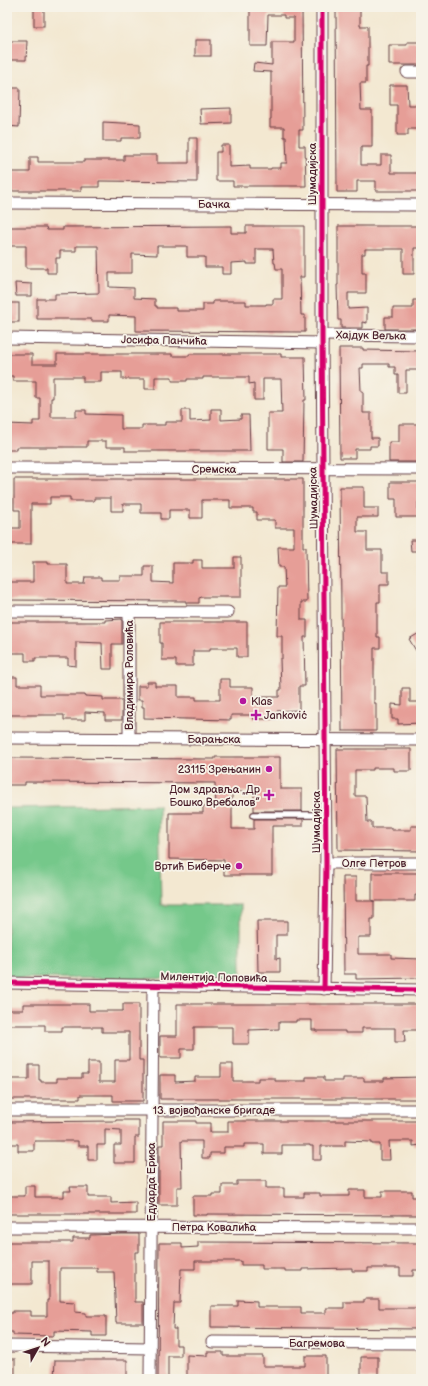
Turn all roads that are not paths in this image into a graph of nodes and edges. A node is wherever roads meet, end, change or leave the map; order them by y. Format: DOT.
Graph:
graph roads {
  1 [pos="322,7"];
  2 [pos="407,72"];
  3 [pos="421,72"];
  4 [pos="7,204"];
  5 [pos="322,205"];
  6 [pos="421,205"];
  7 [pos="421,336"];
  8 [pos="7,338"];
  9 [pos="322,339"];
  10 [pos="7,468"];
  11 [pos="421,469"];
  12 [pos="323,470"];
  13 [pos="7,612"];
  14 [pos="129,612"];
  15 [pos="228,612"];
  16 [pos="7,738"];
  17 [pos="129,738"];
  18 [pos="325,739"];
  19 [pos="421,740"];
  20 [pos="254,815"];
  21 [pos="326,815"];
  22 [pos="326,863"];
  23 [pos="421,863"];
  24 [pos="7,984"];
  25 [pos="153,985"];
  26 [pos="324,989"];
  27 [pos="421,990"];
  28 [pos="7,1110"];
  29 [pos="151,1110"];
  30 [pos="421,1110"];
  31 [pos="7,1227"];
  32 [pos="151,1227"];
  33 [pos="421,1228"];
  34 [pos="212,1342"];
  35 [pos="421,1344"];
  36 [pos="7,1346"];
  37 [pos="150,1348"];
  38 [pos="150,1379"];
  1 -- 5 [label="street, Шумадијска"];
  2 -- 3 [label="street"];
  4 -- 5 [label="street, Бачка"];
  5 -- 6 [label="street, Бачка"];
  5 -- 9 [label="street, Шумадијска"];
  7 -- 9 [label="street, Хајдук Вељка"];
  8 -- 9 [label="street, Јосифа Панчића"];
  9 -- 12 [label="street, Шумадијска"];
  10 -- 12 [label="street, Сремска"];
  11 -- 12 [label="street, Сремска"];
  12 -- 18 [label="street, Шумадијска"];
  13 -- 14 [label="street, Владимира Роловића"];
  14 -- 15 [label="street, Владимира Роловића"];
  14 -- 17 [label="street, Владимира Роловића"];
  16 -- 17 [label="street, Барањска"];
  17 -- 18 [label="street, Барањска"];
  18 -- 19 [label="street, Барањска"];
  18 -- 21 [label="street, Шумадијска"];
  20 -- 21 [label="lane"];
  21 -- 22 [label="street, Шумадијска"];
  22 -- 23 [label="street, Олге Петров"];
  22 -- 26 [label="street, Шумадијска"];
  24 -- 25 [label="street, Милентија Поповића"];
  25 -- 26 [label="street, Милентија Поповића"];
  25 -- 29 [label="street, Едуарда Ериоа"];
  26 -- 27 [label="street, Милентија Поповића"];
  28 -- 29 [label="street, 13. војвођанске бригаде"];
  29 -- 30 [label="street, 13. војвођанске бригаде"];
  29 -- 32 [label="street, Едуарда Ериоа"];
  31 -- 32 [label="street, Петра Ковалића"];
  32 -- 33 [label="street, Петра Ковалића"];
  32 -- 37 [label="street, Едуарда Ериоа"];
  34 -- 35 [label="street, Багремова"];
  36 -- 37 [label="street"];
  37 -- 38 [label="street, Едуарда Ериоа"];
}
